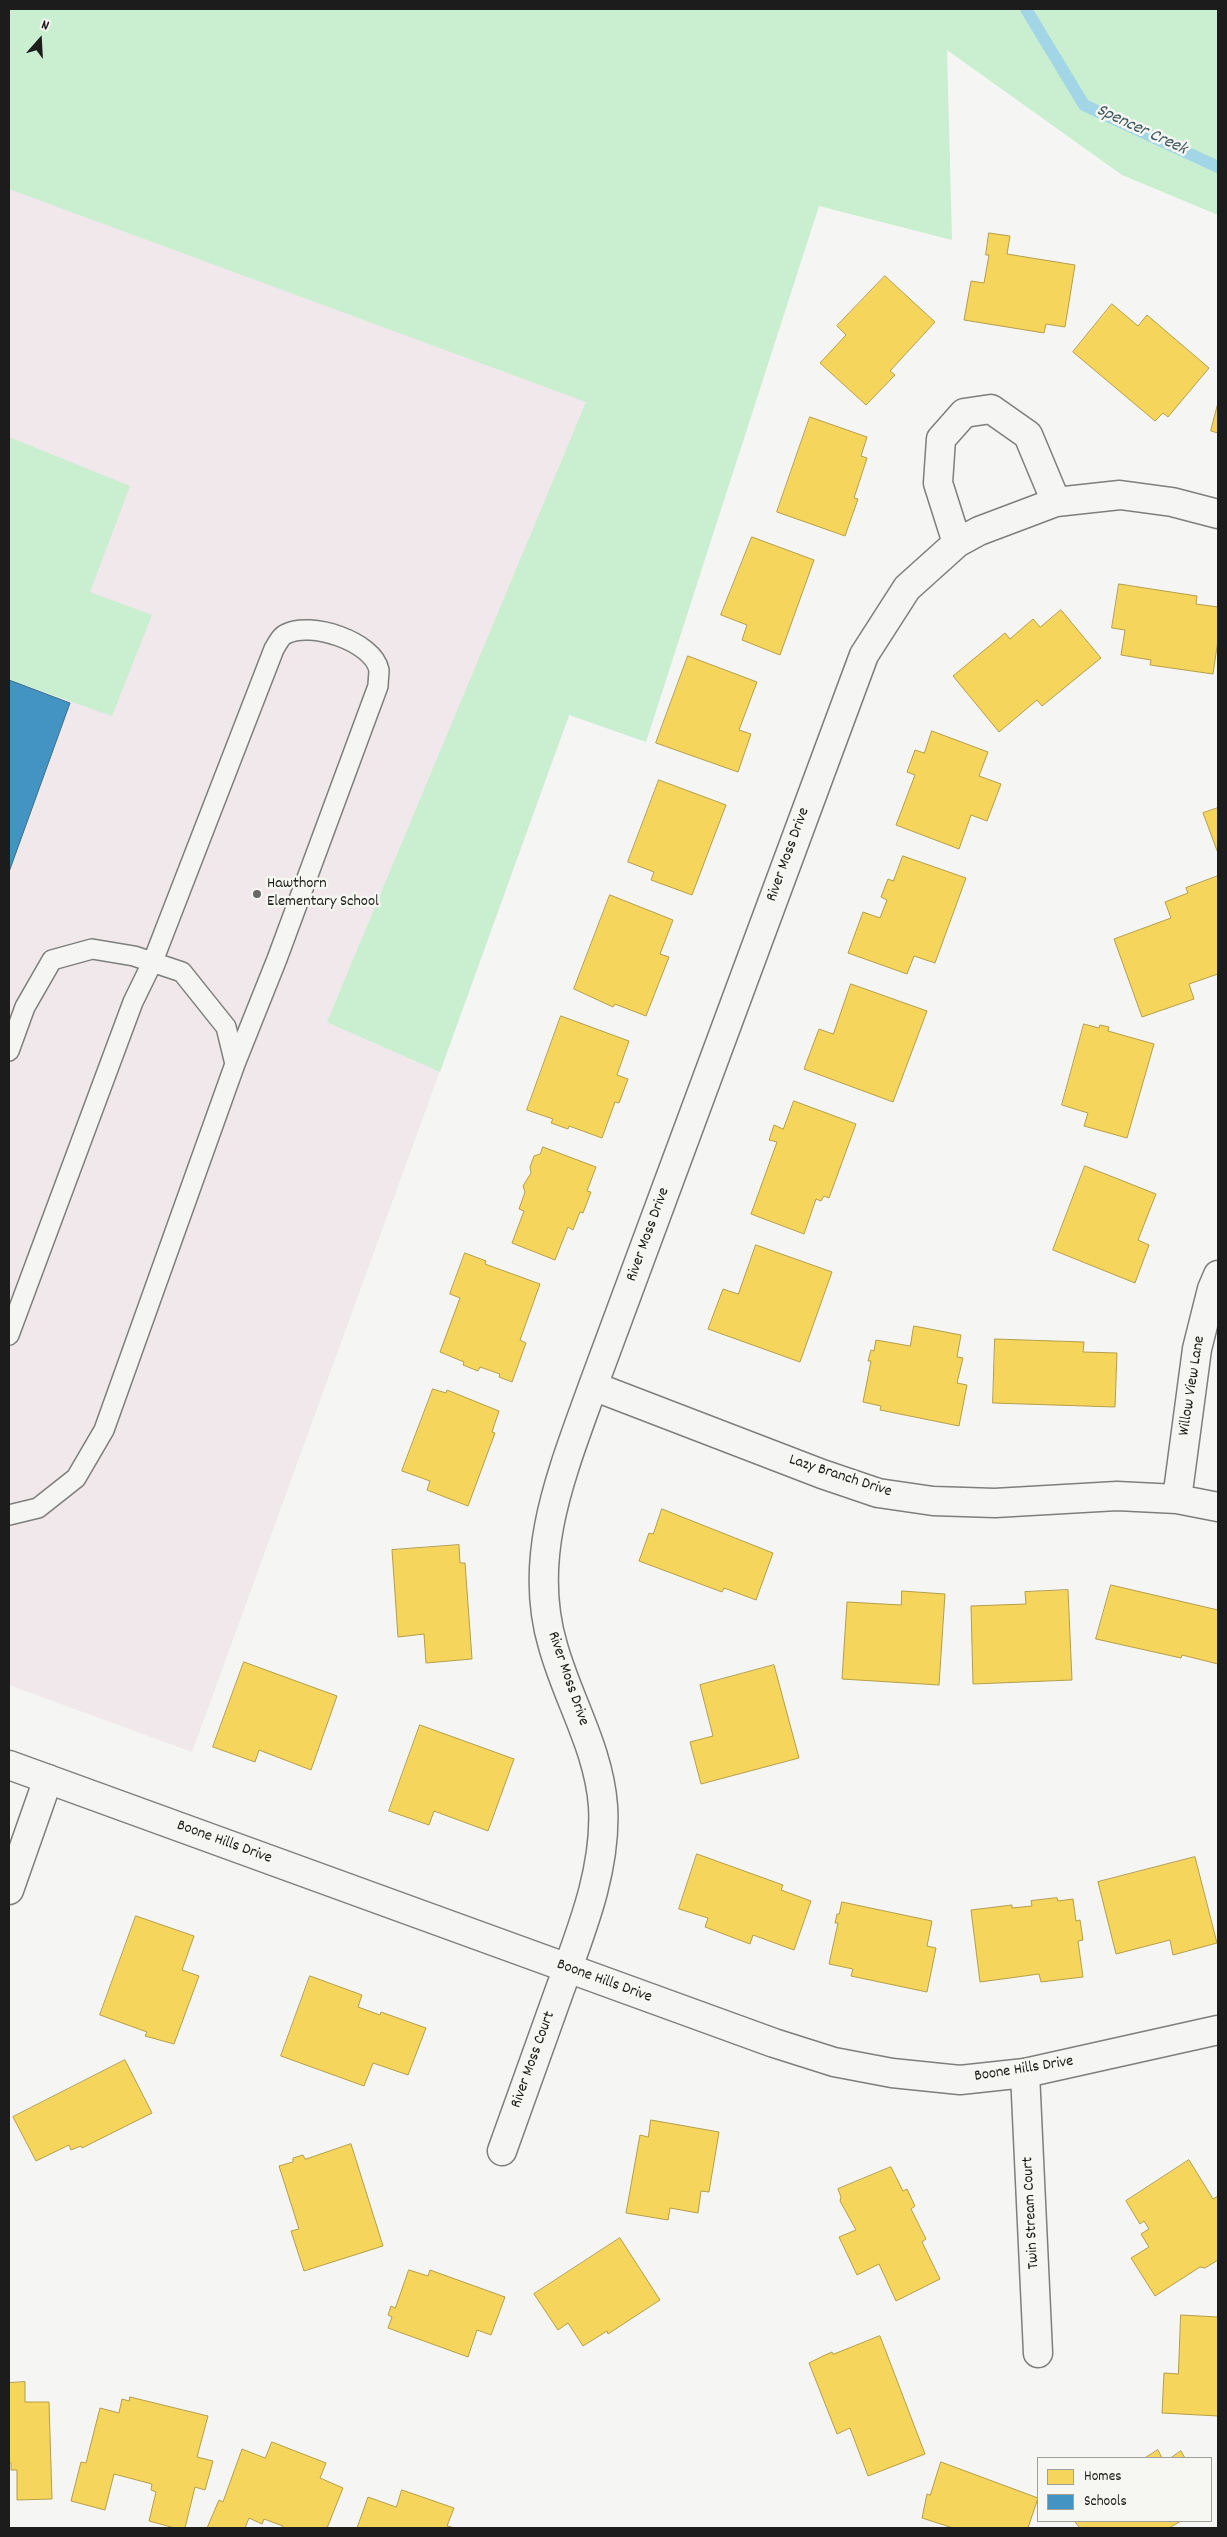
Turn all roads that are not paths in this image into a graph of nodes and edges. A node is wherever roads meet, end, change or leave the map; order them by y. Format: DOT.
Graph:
graph roads {
  1 [pos="1056,502"];
  2 [pos="1218,514"];
  3 [pos="956,543"];
  4 [pos="153,961"];
  5 [pos="9,1052"];
  6 [pos="235,1064"];
  7 [pos="1218,1275"];
  8 [pos="9,1335"];
  9 [pos="593,1386"];
  10 [pos="1177,1499"];
  11 [pos="1218,1507"];
  12 [pos="9,1515"];
  13 [pos="9,1765"];
  14 [pos="48,1779"];
  15 [pos="9,1890"];
  16 [pos="567,1968"];
  17 [pos="1218,2030"];
  18 [pos="1025,2073"];
  19 [pos="502,2151"];
  20 [pos="1038,2353"];
  1 -- 2 [label="street, River Moss Drive"];
  1 -- 3 [label="street, River Moss Drive"];
  1 -- 3 [label="street"];
  3 -- 9 [label="street, River Moss Drive"];
  4 -- 5 [label="lane"];
  4 -- 6 [label="lane"];
  4 -- 6 [label="lane"];
  4 -- 8 [label="lane"];
  6 -- 12 [label="lane"];
  7 -- 10 [label="street, Willow View Lane"];
  9 -- 10 [label="street, Lazy Branch Drive"];
  9 -- 16 [label="street, River Moss Drive"];
  10 -- 11 [label="street, Lazy Branch Drive"];
  13 -- 14 [label="street, Boone Hills Drive"];
  14 -- 15 [label="street"];
  14 -- 16 [label="street, Boone Hills Drive"];
  16 -- 18 [label="street, Boone Hills Drive"];
  16 -- 19 [label="street, River Moss Court"];
  17 -- 18 [label="street, Boone Hills Drive"];
  18 -- 20 [label="street, Twin Stream Court"];
}
